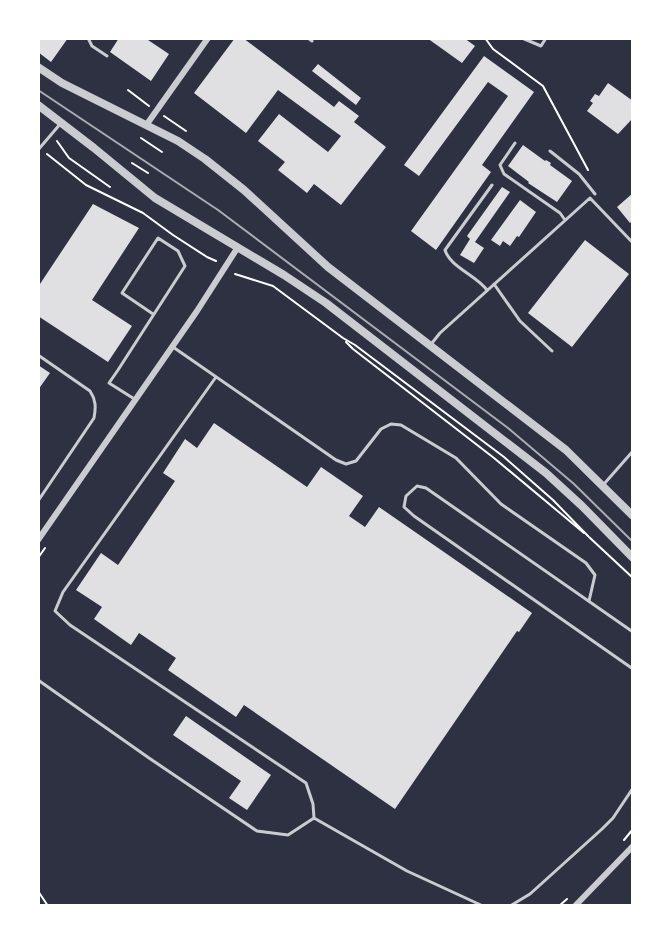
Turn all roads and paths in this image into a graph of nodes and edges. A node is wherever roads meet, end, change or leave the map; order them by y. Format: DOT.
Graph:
graph roads {
  1 [pos="88,38"];
  2 [pos="208,38"];
  3 [pos="485,38"];
  4 [pos="522,38"];
  5 [pos="546,38"];
  6 [pos="107,56"];
  7 [pos="38,67"];
  8 [pos="128,90"];
  9 [pos="38,105"];
  10 [pos="156,111"];
  11 [pos="61,123"];
  12 [pos="147,124"];
  13 [pos="186,131"];
  14 [pos="141,138"];
  15 [pos="515,143"];
  16 [pos="39,150"];
  17 [pos="550,151"];
  18 [pos="162,152"];
  19 [pos="69,158"];
  20 [pos="127,160"];
  21 [pos="148,173"];
  22 [pos="589,173"];
  23 [pos="492,185"];
  24 [pos="110,187"];
  25 [pos="595,194"];
  26 [pos="565,220"];
  27 [pos="632,240"];
  28 [pos="238,247"];
  29 [pos="226,268"];
  30 [pos="494,284"];
  31 [pos="487,290"];
  32 [pos="153,314"];
  33 [pos="343,338"];
  34 [pos="431,345"];
  35 [pos="173,347"];
  36 [pos="552,351"];
  37 [pos="38,355"];
  38 [pos="216,377"];
  39 [pos="136,400"];
  40 [pos="633,451"];
  41 [pos="603,485"];
  42 [pos="38,501"];
  43 [pos="633,516"];
  44 [pos="588,536"];
  45 [pos="38,540"];
  46 [pos="633,558"];
  47 [pos="633,578"];
  48 [pos="589,601"];
  49 [pos="633,632"];
  50 [pos="633,669"];
  51 [pos="38,680"];
  52 [pos="633,788"];
  53 [pos="314,818"];
  54 [pos="633,846"];
  55 [pos="38,891"];
  56 [pos="48,906"];
  57 [pos="483,906"];
  58 [pos="510,906"];
  59 [pos="575,906"];
  1 -- 6 [label="lane"];
  2 -- 10 [label="street"];
  3 -- 22 [label="path"];
  4 -- 5 [label="lane"];
  7 -- 12 [label="street"];
  8 -- 10 [label="path"];
  9 -- 11 [label="street"];
  10 -- 12 [label="street"];
  10 -- 13 [label="path"];
  11 -- 16 [label="lane"];
  11 -- 28 [label="street"];
  12 -- 34 [label="street"];
  14 -- 18 [label="path"];
  15 -- 26 [label="lane"];
  16 -- 29 [label="path"];
  17 -- 25 [label="lane"];
  19 -- 24 [label="path"];
  20 -- 21 [label="path"];
  23 -- 31 [label="lane"];
  26 -- 27 [label="lane"];
  26 -- 30 [label="lane"];
  28 -- 29 [label="street"];
  28 -- 46 [label="street"];
  29 -- 33 [label="path"];
  29 -- 35 [label="street"];
  30 -- 31 [label="lane"];
  30 -- 36 [label="lane"];
  31 -- 34 [label="lane"];
  32 -- 32 [label="lane"];
  32 -- 39 [label="lane"];
  33 -- 44 [label="path"];
  33 -- 44 [label="path"];
  34 -- 41 [label="street"];
  35 -- 38 [label="lane"];
  35 -- 39 [label="street"];
  37 -- 42 [label="lane"];
  38 -- 48 [label="lane"];
  38 -- 53 [label="lane"];
  39 -- 45 [label="street"];
  40 -- 41 [label="lane"];
  41 -- 43 [label="street"];
  44 -- 47 [label="path"];
  48 -- 49 [label="lane"];
  48 -- 50 [label="lane"];
  51 -- 53 [label="lane"];
  52 -- 58 [label="lane"];
  53 -- 57 [label="lane"];
  54 -- 59 [label="street"];
  55 -- 56 [label="path"];
}
